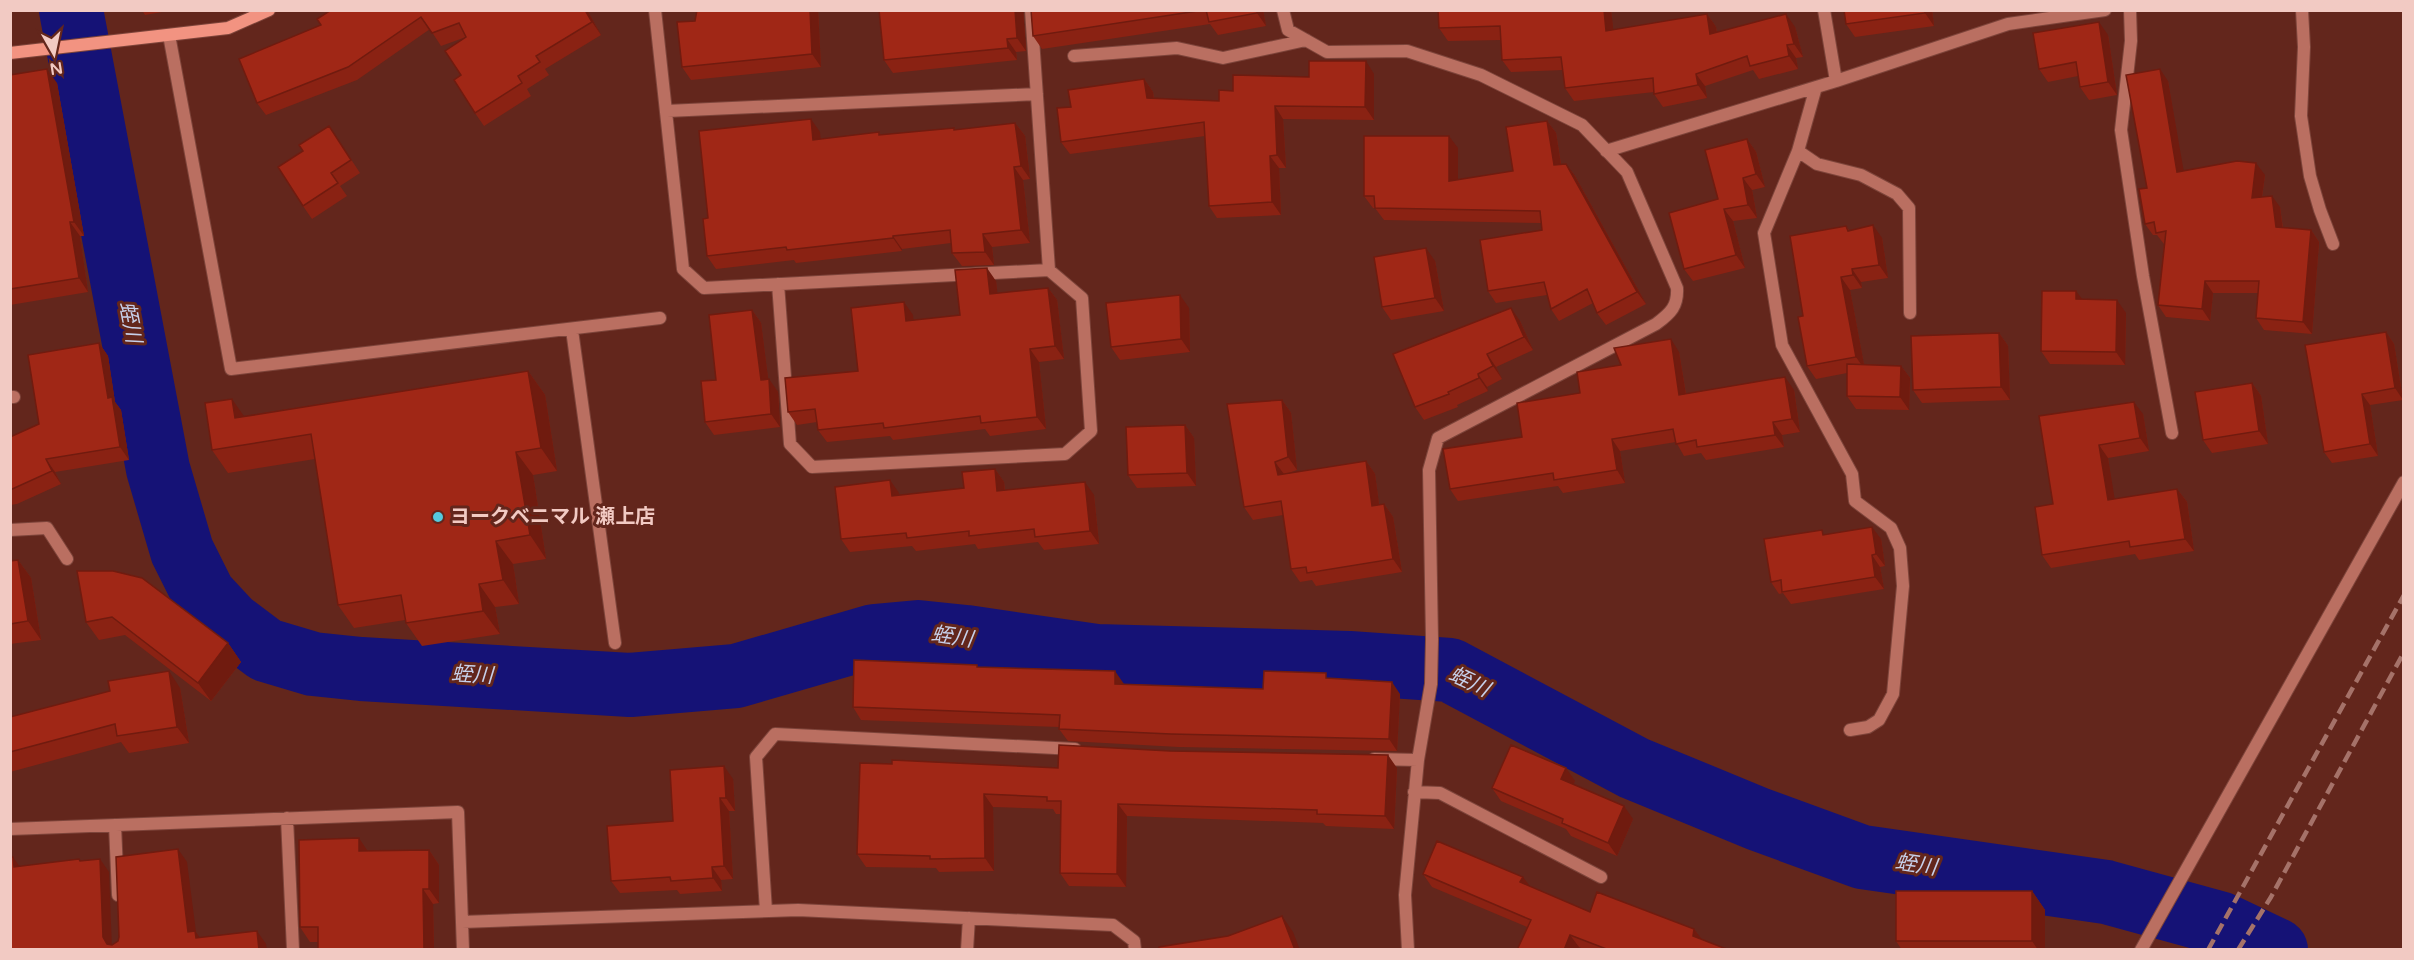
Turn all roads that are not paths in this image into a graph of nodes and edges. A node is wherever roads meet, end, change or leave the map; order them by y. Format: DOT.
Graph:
graph roads {
  1 [pos="269,10"];
  2 [pos="655,10"];
  3 [pos="1032,10"];
  4 [pos="1283,10"];
  5 [pos="1824,10"];
  6 [pos="2105,10"];
  7 [pos="2130,10"];
  8 [pos="2302,10"];
  9 [pos="169,35"];
  10 [pos="1306,40"];
  11 [pos="10,53"];
  12 [pos="1074,56"];
  13 [pos="1836,81"];
  14 [pos="1816,87"];
  15 [pos="1037,94"];
  16 [pos="667,111"];
  17 [pos="1606,151"];
  18 [pos="1798,151"];
  19 [pos="2333,244"];
  20 [pos="1049,270"];
  21 [pos="778,284"];
  22 [pos="1910,313"];
  23 [pos="660,318"];
  24 [pos="572,330"];
  25 [pos="2172,433"];
  26 [pos="2403,482"];
  27 [pos="10,530"];
  28 [pos="67,559"];
  29 [pos="615,643"];
  30 [pos="1850,730"];
  31 [pos="1084,750"];
  32 [pos="1358,759"];
  33 [pos="1418,760"];
  34 [pos="1414,792"];
  35 [pos="287,818"];
  36 [pos="114,825"];
  37 [pos="10,829"];
  38 [pos="1601,877"];
  39 [pos="118,904"];
  40 [pos="766,911"];
  41 [pos="969,918"];
  42 [pos="462,922"];
  43 [pos="1407,949"];
  44 [pos="293,950"];
  45 [pos="463,950"];
  46 [pos="967,950"];
  47 [pos="1135,950"];
  48 [pos="2141,950"];
  1 -- 9 [label="main road"];
  2 -- 16 [label="street"];
  3 -- 15 [label="street"];
  4 -- 10 [label="street"];
  5 -- 13 [label="street"];
  6 -- 13 [label="street"];
  7 -- 25 [label="street"];
  8 -- 19 [label="street"];
  9 -- 11 [label="main road"];
  9 -- 24 [label="street"];
  10 -- 12 [label="street"];
  10 -- 17 [label="street"];
  13 -- 14 [label="street"];
  14 -- 17 [label="street"];
  14 -- 18 [label="street"];
  15 -- 16 [label="street"];
  15 -- 20 [label="street"];
  16 -- 21 [label="street"];
  17 -- 33 [label="street"];
  18 -- 22 [label="street"];
  18 -- 30 [label="street"];
  20 -- 21 [label="street"];
  20 -- 21 [label="street"];
  23 -- 24 [label="street"];
  24 -- 29 [label="street"];
  26 -- 48 [label="street"];
  27 -- 28 [label="street"];
  31 -- 40 [label="street"];
  32 -- 33 [label="street"];
  33 -- 34 [label="street"];
  34 -- 38 [label="street"];
  34 -- 43 [label="street"];
  35 -- 36 [label="street"];
  35 -- 42 [label="street"];
  35 -- 44 [label="street"];
  36 -- 37 [label="street"];
  36 -- 39 [label="street"];
  40 -- 41 [label="street"];
  40 -- 42 [label="street"];
  41 -- 46 [label="street"];
  41 -- 47 [label="street"];
  42 -- 45 [label="street"];
}
